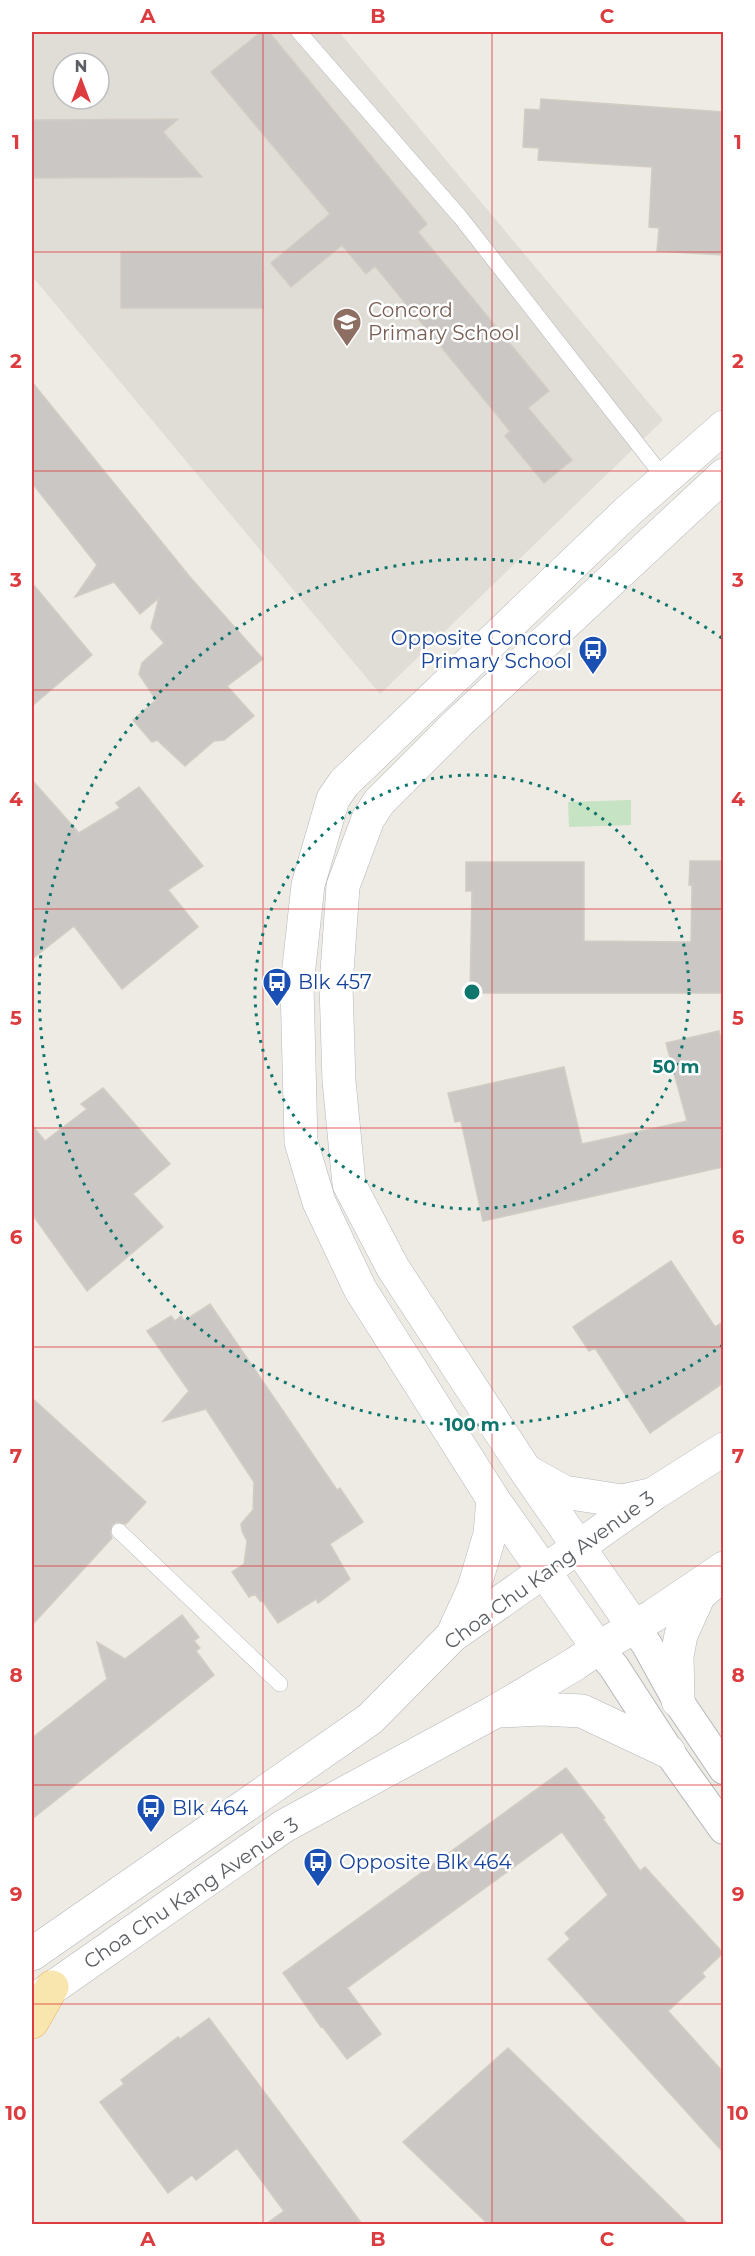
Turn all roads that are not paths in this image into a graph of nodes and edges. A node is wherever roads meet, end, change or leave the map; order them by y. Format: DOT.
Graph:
graph roads {
  1 [pos="298,32"];
  2 [pos="723,427"];
  3 [pos="723,475"];
  4 [pos="665,479"];
  5 [pos="723,1449"];
  6 [pos="526,1471"];
  7 [pos="655,1493"];
  8 [pos="493,1499"];
  9 [pos="119,1531"];
  10 [pos="578,1548"];
  11 [pos="723,1568"];
  12 [pos="545,1572"];
  13 [pos="723,1573"];
  14 [pos="634,1627"];
  15 [pos="452,1636"];
  16 [pos="598,1648"];
  17 [pos="280,1684"];
  18 [pos="678,1701"];
  19 [pos="496,1711"];
  20 [pos="669,1752"];
  21 [pos="723,1769"];
  22 [pos="723,1830"];
  23 [pos="32,1954"];
  24 [pos="42,1995"];
  25 [pos="32,2022"];
  1 -- 4 [label="lane"];
  2 -- 4 [label="street"];
  3 -- 6 [label="street"];
  4 -- 8 [label="street"];
  5 -- 7 [label="street, Choa Chu Kang Avenue 3"];
  6 -- 7 [label="street"];
  6 -- 10 [label="street"];
  7 -- 10 [label="street, Choa Chu Kang Avenue 3"];
  8 -- 12 [label="street"];
  8 -- 15 [label="street"];
  9 -- 17 [label="lane"];
  10 -- 12 [label="street, Choa Chu Kang Avenue 3"];
  10 -- 14 [label="street"];
  11 -- 14 [label="street, Choa Chu Kang Avenue 3"];
  12 -- 15 [label="street, Choa Chu Kang Avenue 3"];
  12 -- 16 [label="street"];
  13 -- 18 [label="street"];
  14 -- 16 [label="street, Choa Chu Kang Avenue 3"];
  14 -- 18 [label="street"];
  15 -- 23 [label="street, Choa Chu Kang Avenue 3"];
  16 -- 19 [label="street, Choa Chu Kang Avenue 3"];
  16 -- 20 [label="street"];
  18 -- 21 [label="street"];
  19 -- 20 [label="street"];
  19 -- 24 [label="street, Choa Chu Kang Avenue 3"];
  20 -- 22 [label="street"];
  24 -- 25 [label="main road"];
}
